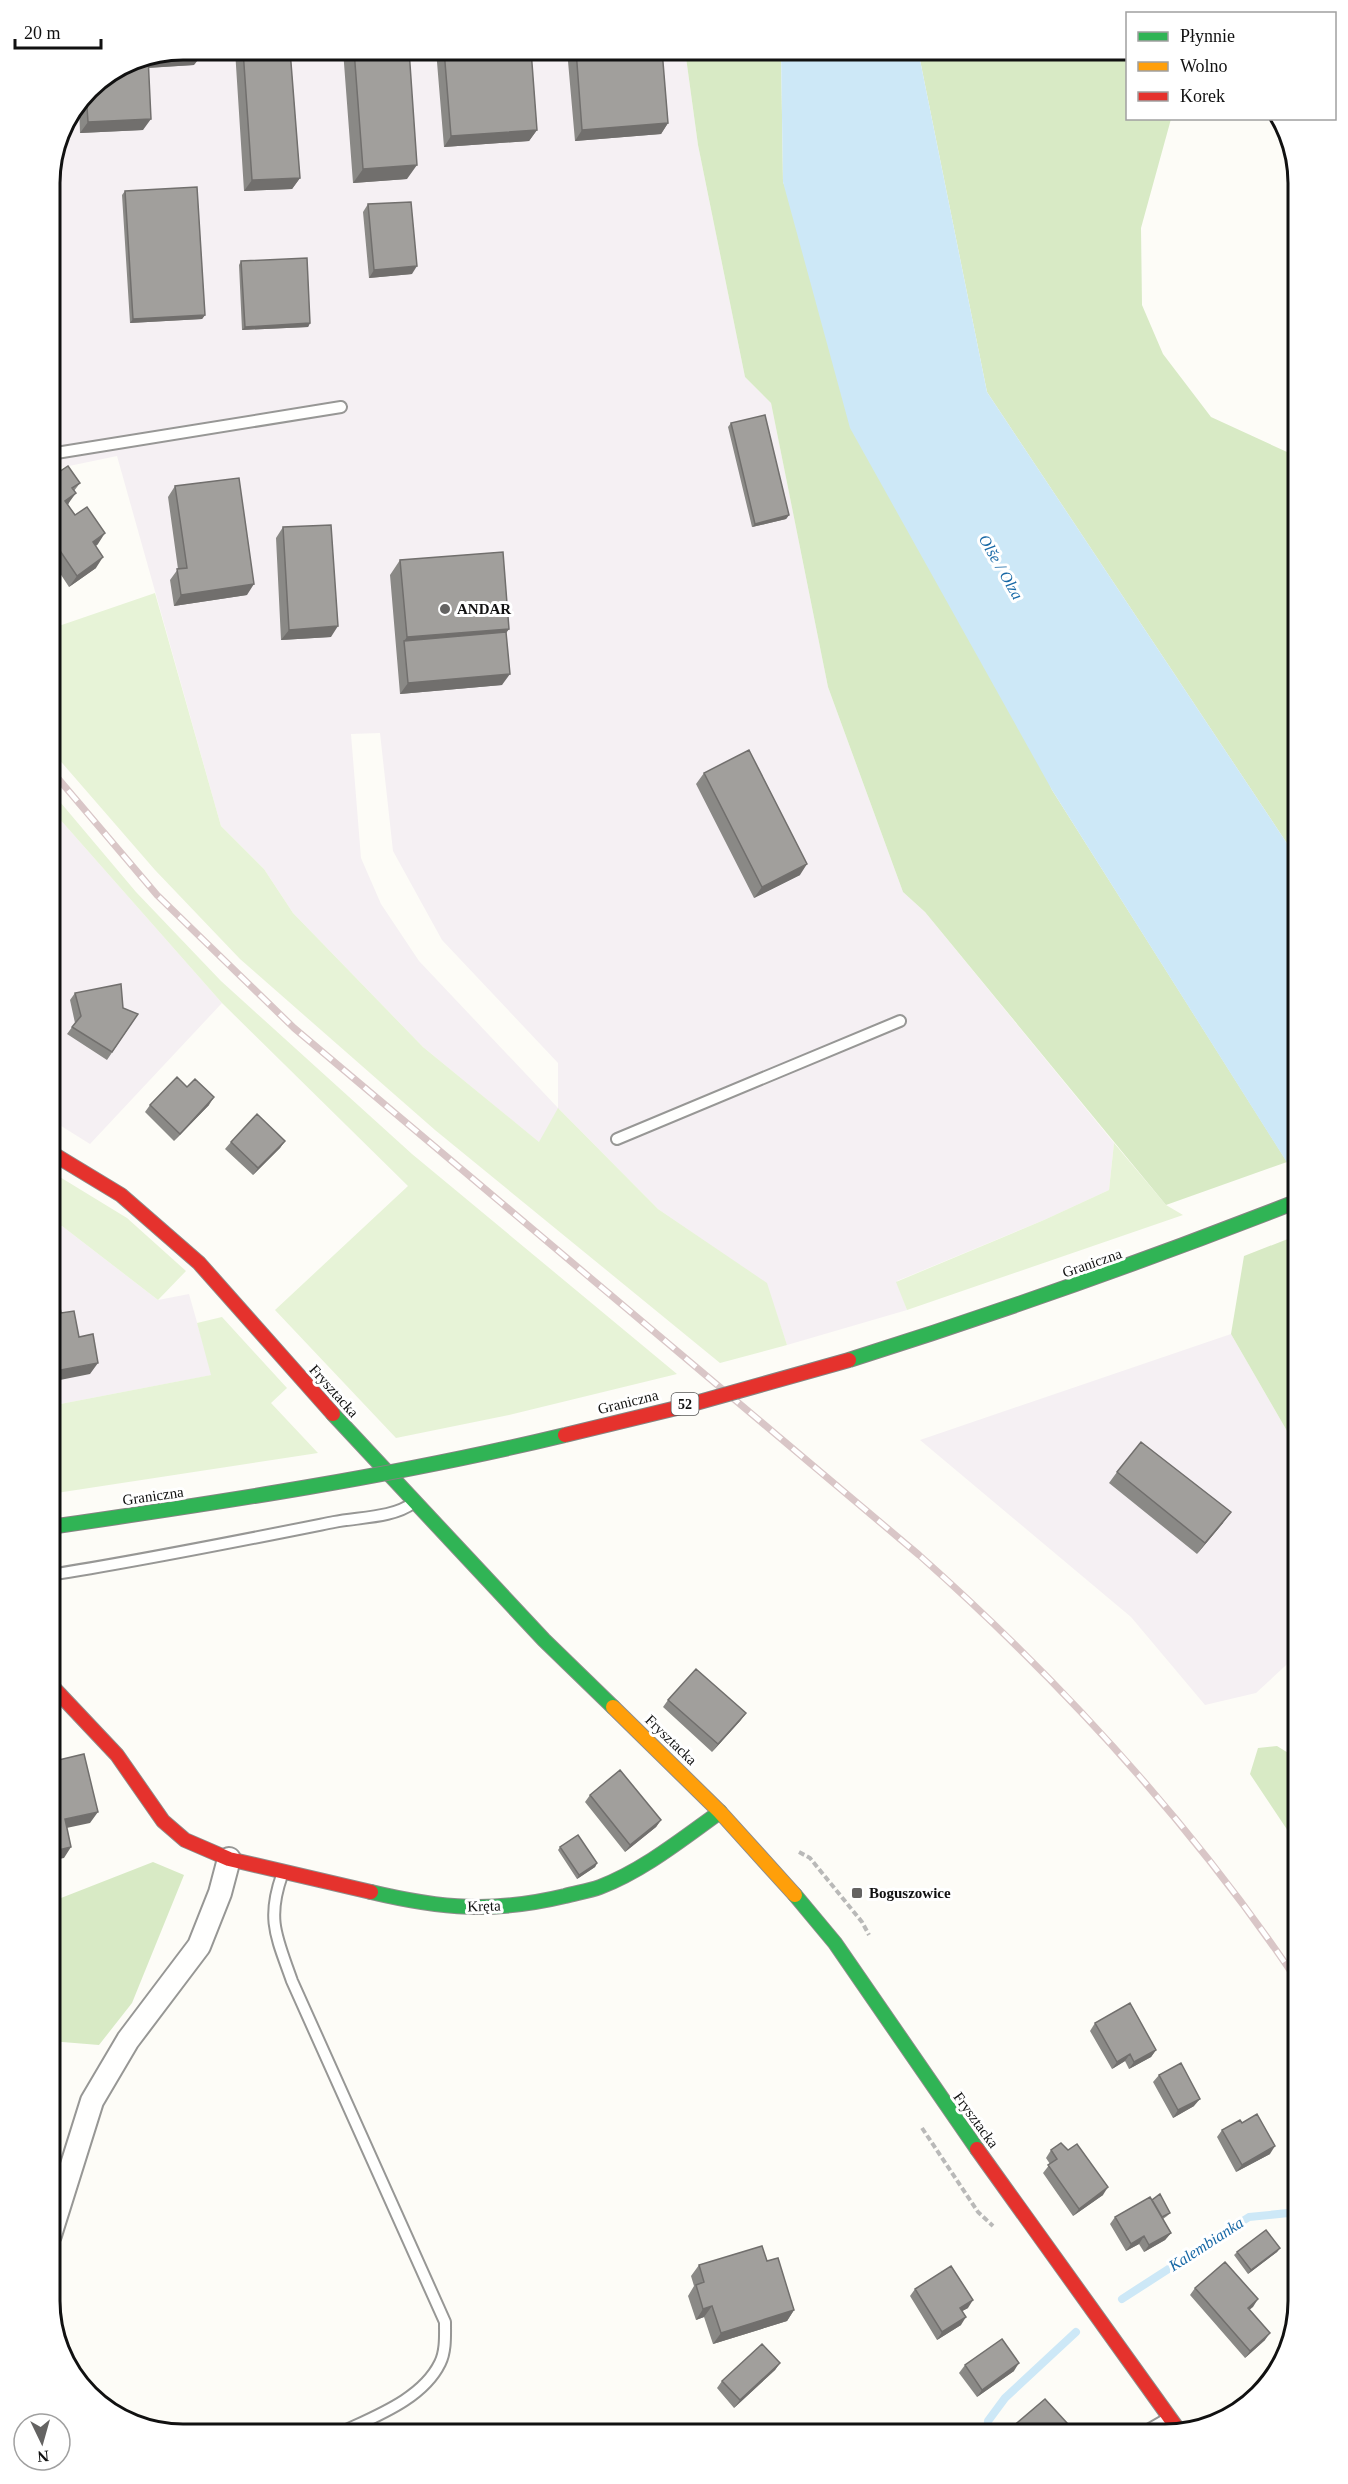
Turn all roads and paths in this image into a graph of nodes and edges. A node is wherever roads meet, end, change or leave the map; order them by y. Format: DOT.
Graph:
graph roads {
  1 [pos="341,407"];
  2 [pos="60,452"];
  3 [pos="900,1021"];
  4 [pos="617,1139"];
  5 [pos="60,1158"];
  6 [pos="1288,1206"];
  7 [pos="415,1502"];
  8 [pos="60,1526"];
  9 [pos="60,1573"];
  10 [pos="60,1695"];
  11 [pos="720,1812"];
  12 [pos="229,1859"];
  13 [pos="283,1872"];
  14 [pos="919,2121"];
  15 [pos="60,2203"];
  16 [pos="994,2228"];
  17 [pos="1170,2417"];
  18 [pos="1174,2423"];
  19 [pos="358,2424"];
  20 [pos="1158,2424"];
  1 -- 2 [label="lane"];
  3 -- 4 [label="lane"];
  5 -- 7 [label="main road, Frysztacka"];
  6 -- 8 [label="main road, Graniczna / 52, bridge"];
  7 -- 9 [label="lane"];
  7 -- 11 [label="main road, Frysztacka"];
  10 -- 12 [label="main road, Kręta"];
  11 -- 13 [label="main road, Kręta"];
  11 -- 17 [label="main road, Frysztacka"];
  12 -- 13 [label="main road, Kręta"];
  12 -- 15 [label="street"];
  13 -- 19 [label="lane"];
  14 -- 16 [label="path"];
  17 -- 18 [label="main road, Frysztacka"];
  17 -- 20 [label="lane"];
}
